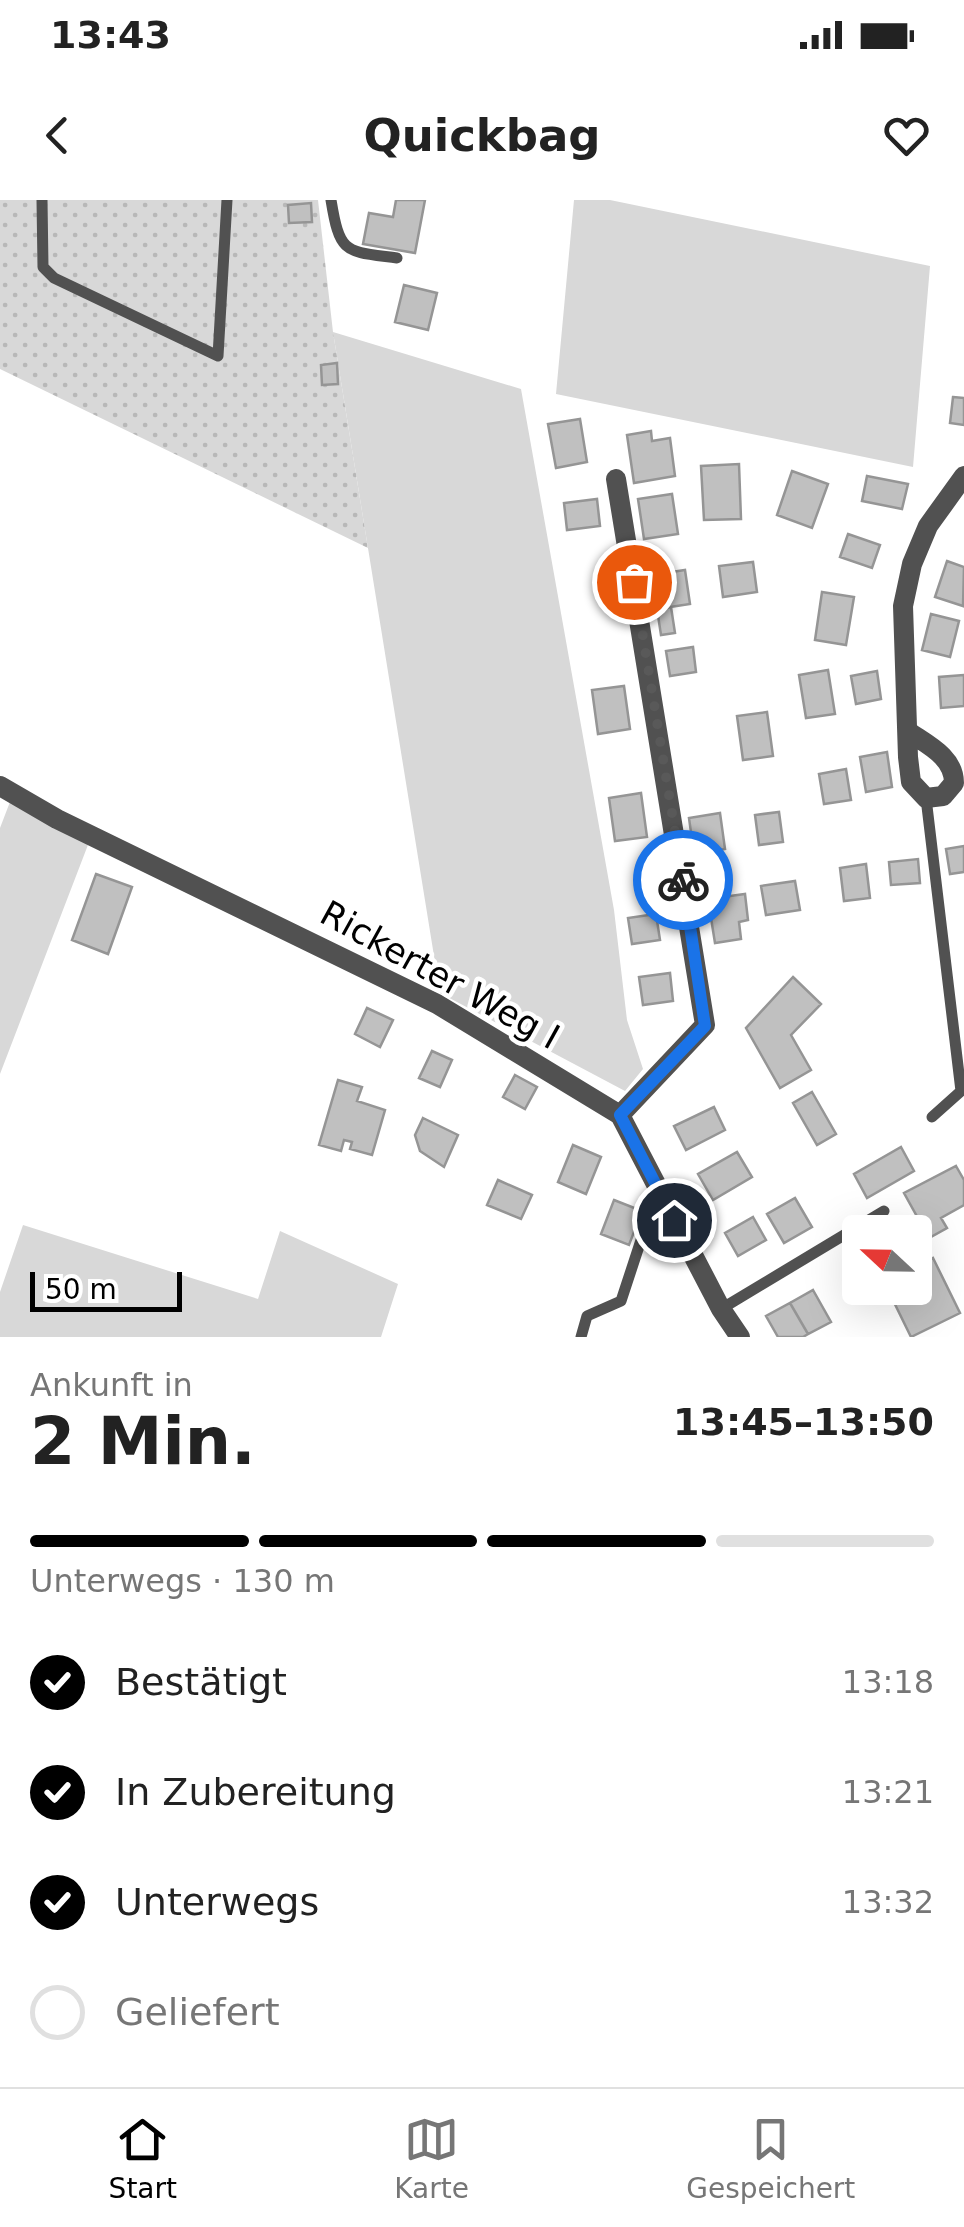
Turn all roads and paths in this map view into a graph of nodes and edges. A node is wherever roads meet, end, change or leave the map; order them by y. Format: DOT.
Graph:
graph roads {
  1 [pos="42,200"];
  2 [pos="227,200"];
  3 [pos="331,200"];
  4 [pos="397,258"];
  5 [pos="964,476"];
  6 [pos="616,479"];
  7 [pos="909,732"];
  8 [pos="0,786"];
  9 [pos="926,798"];
  10 [pos="620,1115"];
  11 [pos="932,1117"];
  12 [pos="884,1212"];
  13 [pos="670,1214"];
  14 [pos="721,1309"];
  15 [pos="582,1337"];
  16 [pos="740,1337"];
  1 -- 2 [label="lane"];
  3 -- 4 [label="lane"];
  5 -- 7 [label="street"];
  6 -- 10 [label="street"];
  7 -- 9 [label="street"];
  7 -- 9 [label="street"];
  8 -- 10 [label="street, Rickerter Weg I"];
  9 -- 11 [label="lane"];
  10 -- 13 [label="street"];
  12 -- 14 [label="lane"];
  13 -- 14 [label="street"];
  13 -- 15 [label="lane"];
  14 -- 16 [label="street"];
}
